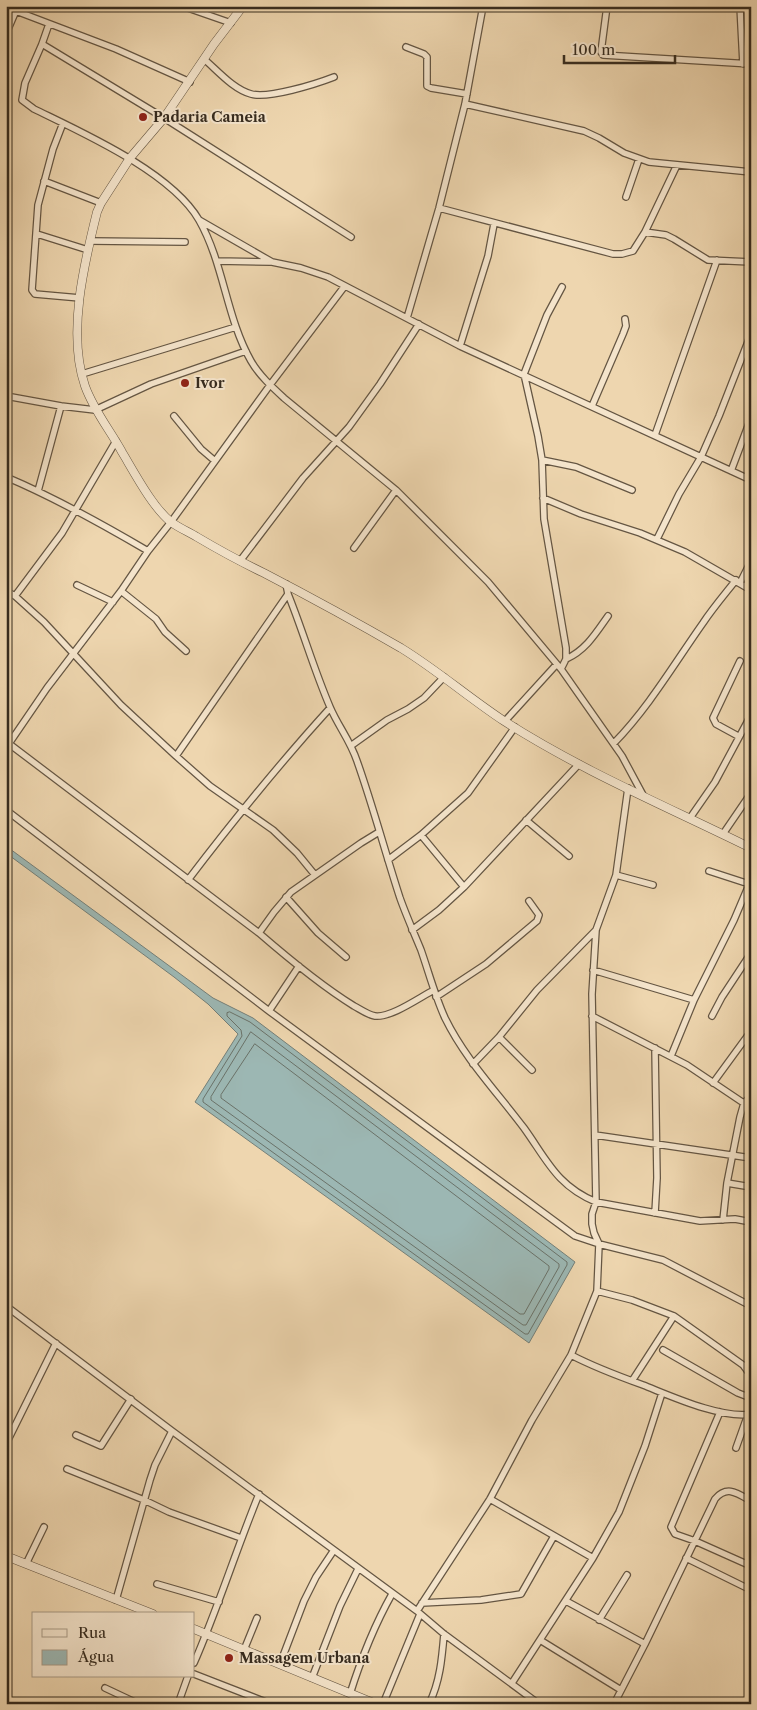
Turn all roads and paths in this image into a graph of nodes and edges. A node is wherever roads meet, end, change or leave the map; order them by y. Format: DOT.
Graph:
graph roads {
  1 [pos="182,6"];
  2 [pos="243,6"];
  3 [pos="483,6"];
  4 [pos="607,6"];
  5 [pos="740,6"];
  6 [pos="17,9"];
  7 [pos="231,23"];
  8 [pos="49,24"];
  9 [pos="6,34"];
  10 [pos="42,44"];
  11 [pos="406,47"];
  12 [pos="204,59"];
  13 [pos="744,64"];
  14 [pos="751,64"];
  15 [pos="334,77"];
  16 [pos="190,82"];
  17 [pos="467,94"];
  18 [pos="465,104"];
  19 [pos="164,118"];
  20 [pos="63,123"];
  21 [pos="130,158"];
  22 [pos="639,159"];
  23 [pos="677,165"];
  24 [pos="751,172"];
  25 [pos="44,181"];
  26 [pos="626,197"];
  27 [pos="101,203"];
  28 [pos="439,208"];
  29 [pos="199,220"];
  30 [pos="494,224"];
  31 [pos="645,232"];
  32 [pos="37,234"];
  33 [pos="351,237"];
  34 [pos="90,241"];
  35 [pos="185,242"];
  36 [pos="88,250"];
  37 [pos="717,260"];
  38 [pos="217,261"];
  39 [pos="272,262"];
  40 [pos="751,262"];
  41 [pos="344,287"];
  42 [pos="562,287"];
  43 [pos="80,298"];
  44 [pos="407,318"];
  45 [pos="625,319"];
  46 [pos="419,324"];
  47 [pos="236,327"];
  48 [pos="751,334"];
  49 [pos="460,346"];
  50 [pos="246,351"];
  51 [pos="82,374"];
  52 [pos="524,374"];
  53 [pos="270,385"];
  54 [pos="6,396"];
  55 [pos="61,406"];
  56 [pos="592,406"];
  57 [pos="95,410"];
  58 [pos="174,416"];
  59 [pos="751,418"];
  60 [pos="655,435"];
  61 [pos="116,441"];
  62 [pos="336,441"];
  63 [pos="701,458"];
  64 [pos="542,460"];
  65 [pos="215,461"];
  66 [pos="731,471"];
  67 [pos="6,477"];
  68 [pos="751,480"];
  69 [pos="396,490"];
  70 [pos="632,490"];
  71 [pos="38,491"];
  72 [pos="543,498"];
  73 [pos="75,510"];
  74 [pos="171,522"];
  75 [pos="657,539"];
  76 [pos="354,548"];
  77 [pos="148,550"];
  78 [pos="240,561"];
  79 [pos="751,562"];
  80 [pos="738,582"];
  81 [pos="286,584"];
  82 [pos="77,585"];
  83 [pos="751,590"];
  84 [pos="6,591"];
  85 [pos="121,592"];
  86 [pos="288,594"];
  87 [pos="16,596"];
  88 [pos="113,602"];
  89 [pos="608,616"];
  90 [pos="186,651"];
  91 [pos="74,654"];
  92 [pos="566,658"];
  93 [pos="740,662"];
  94 [pos="559,667"];
  95 [pos="444,677"];
  96 [pos="330,708"];
  97 [pos="751,715"];
  98 [pos="505,721"];
  99 [pos="515,727"];
  100 [pos="738,736"];
  101 [pos="614,743"];
  102 [pos="7,745"];
  103 [pos="352,745"];
  104 [pos="176,756"];
  105 [pos="579,764"];
  106 [pos="628,788"];
  107 [pos="751,793"];
  108 [pos="643,795"];
  109 [pos="243,808"];
  110 [pos="6,810"];
  111 [pos="690,818"];
  112 [pos="526,820"];
  113 [pos="379,832"];
  114 [pos="723,834"];
  115 [pos="421,835"];
  116 [pos="751,848"];
  117 [pos="568,856"];
  118 [pos="388,860"];
  119 [pos="709,871"];
  120 [pos="315,874"];
  121 [pos="616,875"];
  122 [pos="188,880"];
  123 [pos="750,882"];
  124 [pos="652,886"];
  125 [pos="464,887"];
  126 [pos="286,897"];
  127 [pos="528,901"];
  128 [pos="412,930"];
  129 [pos="596,930"];
  130 [pos="259,933"];
  131 [pos="751,953"];
  132 [pos="346,957"];
  133 [pos="298,966"];
  134 [pos="593,970"];
  135 [pos="434,990"];
  136 [pos="436,997"];
  137 [pos="694,1000"];
  138 [pos="269,1010"];
  139 [pos="592,1016"];
  140 [pos="712,1016"];
  141 [pos="751,1031"];
  142 [pos="499,1037"];
  143 [pos="655,1048"];
  144 [pos="671,1056"];
  145 [pos="473,1064"];
  146 [pos="532,1070"];
  147 [pos="713,1082"];
  148 [pos="751,1096"];
  149 [pos="744,1103"];
  150 [pos="751,1108"];
  151 [pos="595,1135"];
  152 [pos="656,1144"];
  153 [pos="733,1156"];
  154 [pos="751,1158"];
  155 [pos="727,1183"];
  156 [pos="751,1187"];
  157 [pos="596,1202"];
  158 [pos="655,1213"];
  159 [pos="723,1220"];
  160 [pos="751,1222"];
  161 [pos="599,1244"];
  162 [pos="597,1292"];
  163 [pos="6,1306"];
  164 [pos="751,1306"];
  165 [pos="674,1316"];
  166 [pos="56,1343"];
  167 [pos="664,1350"];
  168 [pos="571,1354"];
  169 [pos="751,1376"];
  170 [pos="632,1381"];
  171 [pos="662,1393"];
  172 [pos="751,1398"];
  173 [pos="131,1399"];
  174 [pos="751,1406"];
  175 [pos="720,1412"];
  176 [pos="749,1414"];
  177 [pos="172,1431"];
  178 [pos="76,1435"];
  179 [pos="6,1444"];
  180 [pos="736,1448"];
  181 [pos="67,1470"];
  182 [pos="259,1494"];
  183 [pos="490,1499"];
  184 [pos="144,1500"];
  185 [pos="751,1500"];
  186 [pos="44,1526"];
  187 [pos="554,1536"];
  188 [pos="241,1538"];
  189 [pos="695,1541"];
  190 [pos="334,1550"];
  191 [pos="6,1556"];
  192 [pos="593,1558"];
  193 [pos="686,1558"];
  194 [pos="26,1564"];
  195 [pos="751,1566"];
  196 [pos="358,1569"];
  197 [pos="627,1575"];
  198 [pos="157,1584"];
  199 [pos="751,1590"];
  200 [pos="392,1594"];
  201 [pos="116,1600"];
  202 [pos="566,1601"];
  203 [pos="219,1602"];
  204 [pos="422,1603"];
  205 [pos="148,1612"];
  206 [pos="418,1613"];
  207 [pos="257,1618"];
  208 [pos="599,1620"];
  209 [pos="195,1630"];
  210 [pos="207,1634"];
  211 [pos="444,1634"];
  212 [pos="540,1640"];
  213 [pos="645,1644"];
  214 [pos="244,1650"];
  215 [pos="195,1662"];
  216 [pos="280,1664"];
  217 [pos="195,1674"];
  218 [pos="187,1678"];
  219 [pos="312,1678"];
  220 [pos="512,1683"];
  221 [pos="105,1688"];
  222 [pos="621,1690"];
  223 [pos="350,1694"];
  224 [pos="139,1704"];
  225 [pos="178,1704"];
  226 [pos="271,1704"];
  227 [pos="376,1704"];
  228 [pos="384,1704"];
  229 [pos="429,1704"];
  230 [pos="539,1704"];
  231 [pos="614,1704"];
  1 -- 7 [label="street"];
  2 -- 7 [label="street"];
  3 -- 17 [label="street"];
  4 -- 13 [label="street"];
  5 -- 13 [label="street"];
  6 -- 8 [label="street"];
  6 -- 9 [label="street"];
  7 -- 12 [label="street"];
  8 -- 10 [label="street"];
  8 -- 16 [label="street"];
  10 -- 19 [label="street"];
  10 -- 20 [label="street"];
  11 -- 17 [label="street"];
  12 -- 15 [label="street"];
  12 -- 16 [label="street"];
  13 -- 14 [label="street"];
  16 -- 19 [label="street"];
  17 -- 18 [label="street"];
  18 -- 22 [label="street"];
  18 -- 28 [label="street"];
  19 -- 21 [label="street"];
  19 -- 33 [label="street"];
  20 -- 21 [label="street"];
  20 -- 25 [label="street"];
  21 -- 27 [label="street"];
  21 -- 29 [label="street"];
  22 -- 23 [label="street"];
  22 -- 26 [label="street"];
  23 -- 24 [label="street"];
  23 -- 31 [label="street"];
  25 -- 27 [label="street"];
  25 -- 32 [label="street"];
  27 -- 34 [label="street"];
  28 -- 30 [label="street"];
  28 -- 44 [label="street"];
  29 -- 38 [label="street"];
  29 -- 39 [label="street"];
  30 -- 31 [label="street"];
  30 -- 49 [label="street"];
  31 -- 37 [label="street"];
  32 -- 36 [label="street"];
  32 -- 43 [label="street"];
  34 -- 35 [label="street"];
  34 -- 36 [label="street"];
  36 -- 43 [label="street"];
  37 -- 40 [label="street"];
  37 -- 60 [label="street"];
  38 -- 39 [label="street"];
  38 -- 47 [label="street"];
  39 -- 41 [label="street"];
  41 -- 44 [label="street"];
  41 -- 53 [label="street"];
  42 -- 52 [label="street"];
  43 -- 51 [label="street"];
  44 -- 46 [label="street"];
  45 -- 56 [label="street"];
  46 -- 49 [label="street"];
  46 -- 62 [label="street"];
  47 -- 50 [label="street"];
  47 -- 51 [label="street"];
  48 -- 63 [label="street"];
  49 -- 52 [label="street"];
  50 -- 53 [label="street"];
  50 -- 57 [label="street"];
  51 -- 57 [label="street"];
  52 -- 56 [label="street"];
  52 -- 64 [label="street"];
  53 -- 62 [label="street"];
  53 -- 65 [label="street"];
  54 -- 55 [label="street"];
  55 -- 57 [label="street"];
  55 -- 71 [label="street"];
  56 -- 60 [label="street"];
  57 -- 61 [label="street"];
  58 -- 65 [label="street"];
  59 -- 66 [label="street"];
  60 -- 63 [label="street"];
  61 -- 73 [label="street"];
  61 -- 74 [label="street"];
  62 -- 69 [label="street"];
  62 -- 78 [label="street"];
  63 -- 66 [label="street"];
  63 -- 75 [label="street"];
  64 -- 70 [label="street"];
  64 -- 72 [label="street"];
  65 -- 74 [label="street"];
  66 -- 68 [label="street"];
  67 -- 71 [label="street"];
  69 -- 76 [label="street"];
  69 -- 94 [label="street"];
  71 -- 73 [label="street"];
  72 -- 75 [label="street"];
  72 -- 92 [label="street"];
  73 -- 77 [label="street"];
  73 -- 87 [label="street"];
  74 -- 77 [label="street"];
  74 -- 78 [label="street"];
  75 -- 80 [label="street"];
  77 -- 85 [label="street"];
  78 -- 81 [label="street"];
  79 -- 80 [label="street"];
  80 -- 83 [label="street"];
  80 -- 101 [label="street"];
  81 -- 86 [label="street"];
  81 -- 95 [label="street"];
  82 -- 88 [label="street"];
  84 -- 87 [label="street"];
  85 -- 88 [label="street"];
  85 -- 90 [label="street"];
  86 -- 96 [label="street"];
  86 -- 104 [label="street"];
  87 -- 91 [label="street"];
  88 -- 91 [label="street"];
  89 -- 92 [label="street"];
  91 -- 102 [label="street"];
  91 -- 104 [label="street"];
  92 -- 94 [label="street"];
  93 -- 100 [label="street"];
  94 -- 98 [label="street"];
  94 -- 101 [label="street"];
  95 -- 98 [label="street"];
  95 -- 103 [label="street"];
  96 -- 103 [label="street"];
  96 -- 109 [label="street"];
  97 -- 100 [label="street"];
  98 -- 99 [label="street"];
  99 -- 105 [label="street"];
  99 -- 115 [label="street"];
  100 -- 111 [label="street"];
  101 -- 108 [label="street"];
  102 -- 122 [label="street"];
  103 -- 113 [label="street"];
  104 -- 109 [label="street"];
  105 -- 106 [label="street"];
  105 -- 112 [label="street"];
  106 -- 108 [label="street"];
  106 -- 121 [label="street"];
  107 -- 114 [label="street"];
  108 -- 111 [label="street"];
  109 -- 120 [label="street"];
  109 -- 122 [label="street"];
  110 -- 138 [label="street"];
  111 -- 114 [label="street"];
  112 -- 117 [label="street"];
  112 -- 125 [label="street"];
  113 -- 118 [label="street"];
  113 -- 120 [label="street"];
  114 -- 116 [label="street"];
  115 -- 118 [label="street"];
  115 -- 125 [label="street"];
  118 -- 128 [label="street"];
  119 -- 123 [label="street"];
  120 -- 126 [label="street"];
  121 -- 124 [label="street"];
  121 -- 129 [label="street"];
  122 -- 130 [label="street"];
  123 -- 137 [label="street"];
  125 -- 128 [label="street"];
  126 -- 130 [label="street"];
  126 -- 132 [label="street"];
  127 -- 136 [label="street"];
  128 -- 135 [label="street"];
  129 -- 134 [label="street"];
  129 -- 142 [label="street"];
  130 -- 133 [label="street"];
  131 -- 140 [label="street"];
  133 -- 135 [label="street"];
  133 -- 138 [label="street"];
  134 -- 137 [label="street"];
  134 -- 139 [label="street"];
  135 -- 136 [label="street"];
  136 -- 145 [label="street"];
  137 -- 144 [label="street"];
  138 -- 161 [label="street"];
  139 -- 143 [label="street"];
  139 -- 151 [label="street"];
  141 -- 147 [label="street"];
  142 -- 145 [label="street"];
  142 -- 146 [label="street"];
  143 -- 144 [label="street"];
  143 -- 152 [label="street"];
  144 -- 147 [label="street"];
  145 -- 157 [label="street"];
  147 -- 149 [label="street"];
  148 -- 149 [label="street"];
  149 -- 150 [label="street"];
  149 -- 153 [label="street"];
  151 -- 152 [label="street"];
  151 -- 157 [label="street"];
  152 -- 153 [label="street"];
  152 -- 158 [label="street"];
  153 -- 154 [label="street"];
  153 -- 155 [label="street"];
  155 -- 156 [label="street"];
  155 -- 159 [label="street"];
  157 -- 158 [label="street"];
  157 -- 161 [label="street"];
  158 -- 159 [label="street"];
  159 -- 160 [label="street"];
  161 -- 162 [label="street"];
  161 -- 164 [label="street"];
  162 -- 165 [label="street"];
  162 -- 168 [label="street"];
  163 -- 166 [label="street"];
  165 -- 169 [label="street"];
  165 -- 170 [label="street"];
  166 -- 173 [label="street"];
  166 -- 179 [label="street"];
  167 -- 172 [label="street"];
  168 -- 170 [label="street"];
  168 -- 183 [label="street"];
  170 -- 171 [label="street"];
  171 -- 175 [label="street"];
  171 -- 192 [label="street"];
  173 -- 177 [label="street"];
  173 -- 178 [label="street"];
  174 -- 176 [label="street"];
  175 -- 176 [label="street"];
  175 -- 189 [label="street"];
  176 -- 180 [label="street"];
  177 -- 182 [label="street"];
  177 -- 184 [label="street"];
  181 -- 184 [label="street"];
  182 -- 188 [label="street"];
  182 -- 190 [label="street"];
  183 -- 187 [label="street"];
  183 -- 204 [label="street"];
  184 -- 188 [label="street"];
  184 -- 201 [label="street"];
  185 -- 189 [label="street"];
  186 -- 194 [label="street"];
  187 -- 192 [label="street"];
  187 -- 204 [label="street"];
  188 -- 203 [label="street"];
  189 -- 193 [label="street"];
  189 -- 195 [label="street"];
  190 -- 196 [label="street"];
  190 -- 216 [label="street"];
  191 -- 194 [label="street"];
  192 -- 202 [label="street"];
  193 -- 199 [label="street"];
  193 -- 213 [label="street"];
  194 -- 201 [label="street"];
  196 -- 200 [label="street"];
  196 -- 219 [label="street"];
  197 -- 208 [label="street"];
  198 -- 203 [label="street"];
  200 -- 206 [label="street"];
  200 -- 223 [label="street"];
  201 -- 205 [label="street"];
  202 -- 208 [label="street"];
  202 -- 212 [label="street"];
  203 -- 210 [label="street"];
  204 -- 206 [label="street"];
  206 -- 211 [label="street"];
  206 -- 228 [label="street"];
  207 -- 214 [label="street"];
  208 -- 213 [label="street"];
  209 -- 210 [label="street"];
  210 -- 214 [label="street"];
  210 -- 215 [label="street"];
  211 -- 220 [label="street"];
  211 -- 229 [label="street"];
  212 -- 220 [label="street"];
  212 -- 222 [label="street"];
  213 -- 222 [label="street"];
  214 -- 216 [label="street"];
  216 -- 219 [label="street"];
  217 -- 226 [label="street"];
  218 -- 225 [label="street"];
  219 -- 223 [label="street"];
  220 -- 230 [label="street"];
  221 -- 224 [label="street"];
  222 -- 231 [label="street"];
  223 -- 227 [label="street"];
}
